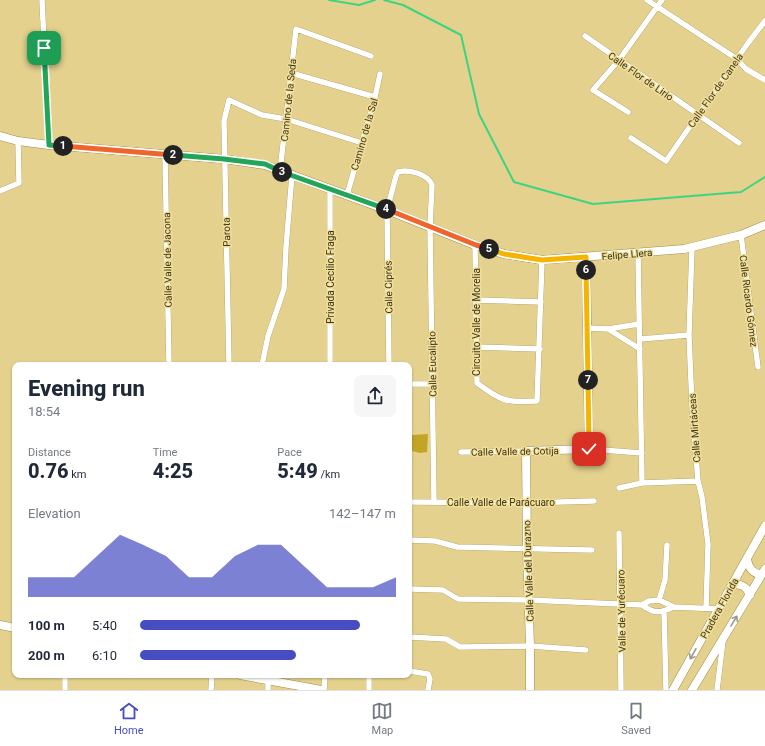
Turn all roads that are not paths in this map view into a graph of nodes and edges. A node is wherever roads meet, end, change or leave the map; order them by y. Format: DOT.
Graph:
graph roads {
  1 [pos="42,0"];
  2 [pos="648,0"];
  3 [pos="662,0"];
  4 [pos="658,6"];
  5 [pos="765,21"];
  6 [pos="585,36"];
  7 [pos="371,56"];
  8 [pos="737,59"];
  9 [pos="619,60"];
  10 [pos="291,73"];
  11 [pos="380,74"];
  12 [pos="765,80"];
  13 [pos="375,97"];
  14 [pos="628,112"];
  15 [pos="698,115"];
  16 [pos="286,120"];
  17 [pos="0,136"];
  18 [pos="631,138"];
  19 [pos="18,141"];
  20 [pos="362,143"];
  21 [pos="739,143"];
  22 [pos="49,145"];
  23 [pos="166,155"];
  24 [pos="224,159"];
  25 [pos="280,171"];
  26 [pos="292,175"];
  27 [pos="330,189"];
  28 [pos="0,191"];
  29 [pos="347,195"];
  30 [pos="387,210"];
  31 [pos="765,225"];
  32 [pos="430,226"];
  33 [pos="741,235"];
  34 [pos="476,245"];
  35 [pos="692,247"];
  36 [pos="638,253"];
  37 [pos="586,257"];
  38 [pos="542,260"];
  39 [pos="476,300"];
  40 [pos="541,302"];
  41 [pos="639,324"];
  42 [pos="587,328"];
  43 [pos="608,329"];
  44 [pos="689,335"];
  45 [pos="640,339"];
  46 [pos="476,347"];
  47 [pos="640,348"];
  48 [pos="540,349"];
  49 [pos="169,362"];
  50 [pos="228,362"];
  51 [pos="263,362"];
  52 [pos="330,362"];
  53 [pos="390,362"];
  54 [pos="758,367"];
  55 [pos="412,384"];
  56 [pos="432,384"];
  57 [pos="589,449"];
  58 [pos="526,451"];
  59 [pos="461,452"];
  60 [pos="642,454"];
  61 [pos="698,481"];
  62 [pos="642,483"];
  63 [pos="619,488"];
  64 [pos="594,501"];
  65 [pos="412,502"];
  66 [pos="434,502"];
  67 [pos="526,503"];
  68 [pos="765,526"];
  69 [pos="619,533"];
  70 [pos="412,540"];
  71 [pos="667,544"];
  72 [pos="527,549"];
  73 [pos="592,550"];
  74 [pos="747,560"];
  75 [pos="763,572"];
  76 [pos="733,584"];
  77 [pos="412,589"];
  78 [pos="750,595"];
  79 [pos="528,600"];
  80 [pos="659,600"];
  81 [pos="621,604"];
  82 [pos="642,605"];
  83 [pos="674,607"];
  84 [pos="706,609"];
  85 [pos="719,609"];
  86 [pos="664,611"];
  87 [pos="0,625"];
  88 [pos="12,627"];
  89 [pos="412,637"];
  90 [pos="724,638"];
  91 [pos="530,646"];
  92 [pos="586,650"];
  93 [pos="412,671"];
  94 [pos="65,678"];
  95 [pos="212,678"];
  96 [pos="257,678"];
  97 [pos="278,678"];
  98 [pos="324,678"];
  99 [pos="369,678"];
  100 [pos="268,680"];
  101 [pos="65,690"];
  102 [pos="211,690"];
  103 [pos="268,690"];
  104 [pos="321,690"];
  105 [pos="324,690"];
  106 [pos="369,690"];
  107 [pos="428,690"];
  108 [pos="530,690"];
  109 [pos="621,690"];
  110 [pos="666,690"];
  111 [pos="673,690"];
  112 [pos="692,690"];
  113 [pos="717,690"];
  1 -- 22 [label="street"];
  2 -- 4 [label="street"];
  3 -- 4 [label="street"];
  4 -- 8 [label="street"];
  4 -- 9 [label="street"];
  5 -- 8 [label="street, Calle Flor de Canela"];
  6 -- 9 [label="street, Calle Flor de Lirio"];
  7 -- 10 [label="street, Camino de la Seda"];
  8 -- 12 [label="street"];
  8 -- 15 [label="street, Calle Flor de Canela"];
  9 -- 14 [label="street"];
  9 -- 15 [label="street, Calle Flor de Lirio"];
  10 -- 13 [label="street"];
  10 -- 16 [label="street, Camino de la Seda"];
  11 -- 13 [label="street, Camino de la Sal"];
  13 -- 20 [label="street, Camino de la Sal"];
  15 -- 18 [label="street, Calle Flor de Canela"];
  15 -- 21 [label="street, Calle Flor de Lirio"];
  16 -- 20 [label="street"];
  16 -- 24 [label="street, Parota"];
  16 -- 25 [label="street, Camino de la Seda"];
  17 -- 19 [label="street, Felipe Llera"];
  19 -- 22 [label="street, Felipe Llera"];
  19 -- 28 [label="street"];
  20 -- 29 [label="street, Camino de la Sal"];
  22 -- 23 [label="street, Felipe Llera"];
  23 -- 24 [label="street, Felipe Llera"];
  23 -- 49 [label="street, Calle Valle de Jacona"];
  24 -- 25 [label="street, Felipe Llera"];
  24 -- 50 [label="street, Parota"];
  25 -- 26 [label="street, Felipe Llera"];
  26 -- 27 [label="street, Felipe Llera"];
  26 -- 51 [label="street"];
  27 -- 29 [label="street, Felipe Llera"];
  27 -- 52 [label="street, Privada Cecilio Fraga"];
  29 -- 30 [label="street, Felipe Llera"];
  30 -- 32 [label="street, Felipe Llera"];
  30 -- 32 [label="street, Calle Ciprés"];
  30 -- 53 [label="street, Calle Ciprés"];
  31 -- 33 [label="street, Felipe Llera"];
  32 -- 34 [label="street, Felipe Llera"];
  32 -- 56 [label="street, Calle Eucalipto"];
  33 -- 35 [label="street, Felipe Llera"];
  33 -- 54 [label="street, Calle Ricardo Gómez"];
  34 -- 38 [label="street, Felipe Llera"];
  34 -- 39 [label="street, Circuito Valle de Morelia"];
  35 -- 36 [label="street, Felipe Llera"];
  35 -- 44 [label="street, Calle Mirtáceas"];
  36 -- 37 [label="street, Felipe Llera"];
  36 -- 41 [label="street"];
  37 -- 38 [label="street, Felipe Llera"];
  37 -- 42 [label="street"];
  38 -- 40 [label="street, Circuito Valle de Morelia"];
  39 -- 40 [label="street"];
  39 -- 46 [label="street, Circuito Valle de Morelia"];
  40 -- 48 [label="street, Circuito Valle de Morelia"];
  41 -- 43 [label="street"];
  41 -- 45 [label="street"];
  42 -- 43 [label="street"];
  42 -- 57 [label="street"];
  43 -- 47 [label="street"];
  44 -- 45 [label="street"];
  44 -- 61 [label="street, Calle Mirtáceas"];
  45 -- 47 [label="street"];
  46 -- 48 [label="street"];
  46 -- 48 [label="street, Circuito Valle de Morelia"];
  47 -- 60 [label="street"];
  55 -- 56 [label="street"];
  56 -- 66 [label="street, Calle Eucalipto"];
  57 -- 58 [label="street, Calle Valle de Cotija"];
  57 -- 60 [label="street, Calle Valle de Cotija"];
  58 -- 59 [label="street, Calle Valle de Cotija"];
  58 -- 67 [label="street, Calle Valle del Durazno"];
  60 -- 62 [label="street"];
  61 -- 62 [label="street"];
  61 -- 84 [label="street, Calle Mirtáceas"];
  62 -- 63 [label="street"];
  64 -- 67 [label="street, Calle Valle de Parácuaro"];
  65 -- 66 [label="street, Calle Valle de Parácuaro"];
  66 -- 67 [label="street, Calle Valle de Parácuaro"];
  67 -- 72 [label="street, Calle Valle del Durazno"];
  68 -- 74 [label="street, Pradera Florida"];
  69 -- 81 [label="street, Valle de Yurécuaro"];
  70 -- 72 [label="street"];
  71 -- 80 [label="street"];
  72 -- 73 [label="street"];
  72 -- 79 [label="street, Calle Valle del Durazno"];
  74 -- 75 [label="street"];
  74 -- 76 [label="street, Pradera Florida"];
  75 -- 78 [label="street, Pradera Florida"];
  76 -- 78 [label="street"];
  76 -- 85 [label="street, Pradera Florida"];
  77 -- 79 [label="street"];
  90 -- 78 [label="street, Pradera Florida, one-way"];
  79 -- 81 [label="street"];
  79 -- 91 [label="street, Calle Valle del Durazno"];
  80 -- 82 [label="street"];
  80 -- 83 [label="street"];
  81 -- 82 [label="street"];
  81 -- 109 [label="street, Valle de Yurécuaro"];
  82 -- 86 [label="street"];
  83 -- 84 [label="street"];
  83 -- 86 [label="street"];
  84 -- 85 [label="street"];
  85 -- 111 [label="street, Pradera Florida, one-way"];
  86 -- 110 [label="street"];
  87 -- 88 [label="street"];
  89 -- 91 [label="street"];
  90 -- 112 [label="street, Pradera Florida"];
  90 -- 113 [label="street"];
  91 -- 92 [label="street"];
  91 -- 108 [label="street, Calle Valle del Durazno"];
  93 -- 107 [label="street"];
  94 -- 101 [label="street"];
  95 -- 102 [label="street"];
  96 -- 100 [label="street"];
  97 -- 100 [label="street"];
  97 -- 104 [label="street"];
  98 -- 105 [label="street"];
  99 -- 106 [label="street"];
  100 -- 103 [label="street"];
}
